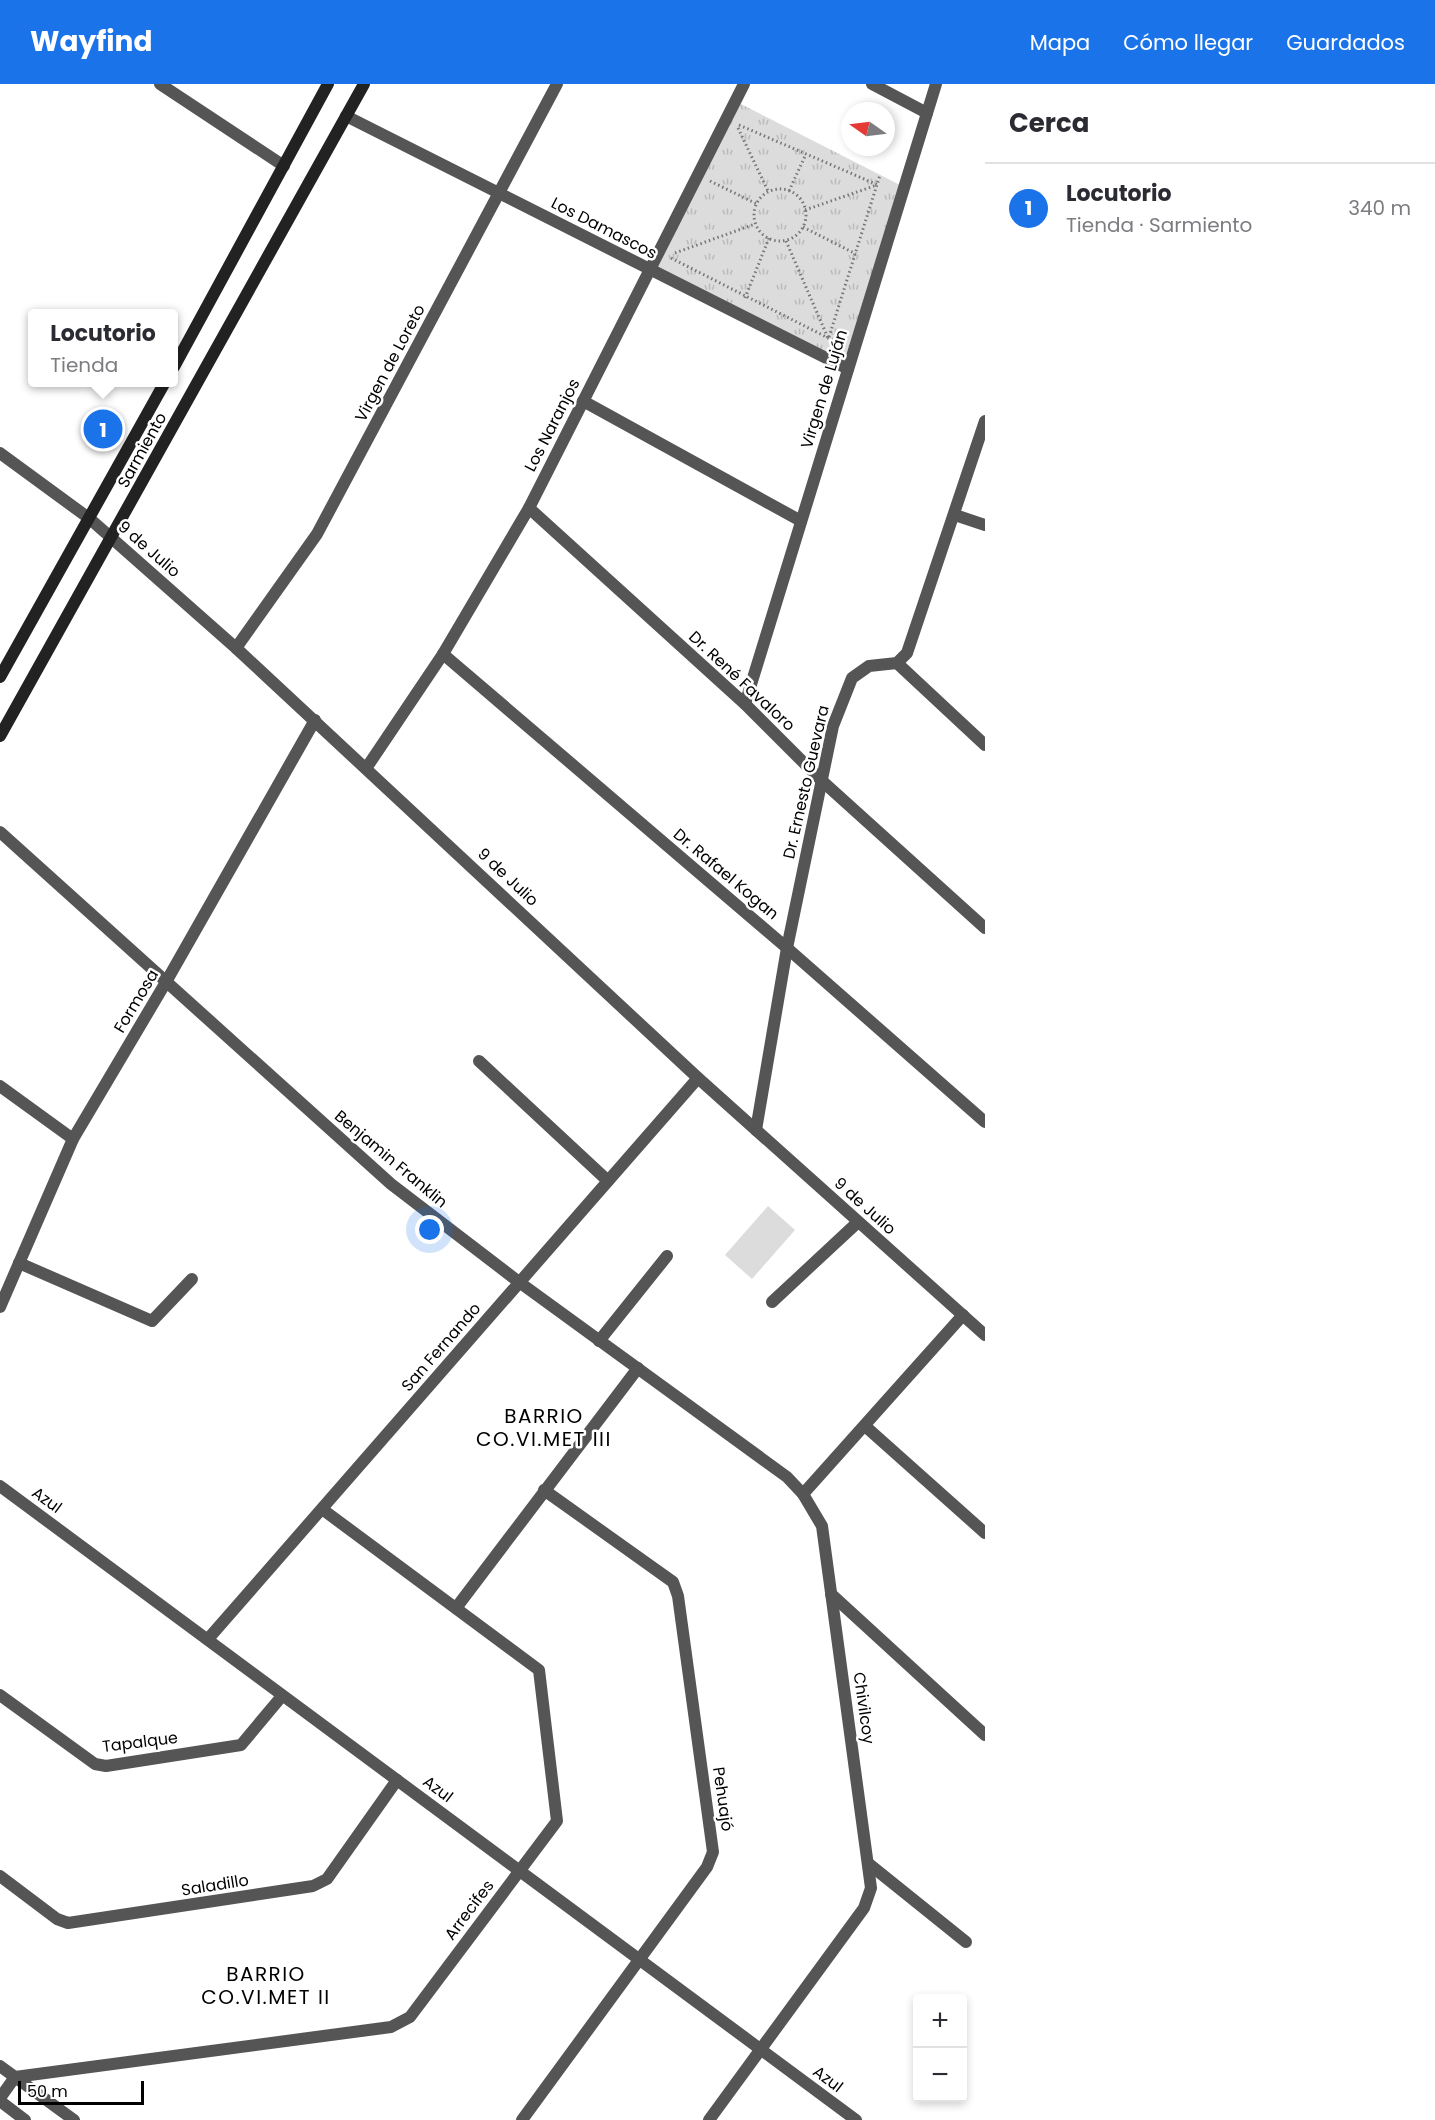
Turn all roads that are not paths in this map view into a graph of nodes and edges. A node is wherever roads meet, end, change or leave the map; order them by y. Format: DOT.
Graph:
graph roads {
  1 [pos="160,84"];
  2 [pos="328,84"];
  3 [pos="364,84"];
  4 [pos="557,84"];
  5 [pos="744,84"];
  6 [pos="872,84"];
  7 [pos="936,84"];
  8 [pos="927,113"];
  9 [pos="346,116"];
  10 [pos="284,166"];
  11 [pos="499,194"];
  12 [pos="650,270"];
  13 [pos="178,360"];
  14 [pos="848,369"];
  15 [pos="162,387"];
  16 [pos="583,401"];
  17 [pos="985,421"];
  18 [pos="0,453"];
  19 [pos="529,508"];
  20 [pos="954,515"];
  21 [pos="90,519"];
  22 [pos="801,521"];
  23 [pos="985,525"];
  24 [pos="112,539"];
  25 [pos="236,648"];
  26 [pos="443,654"];
  27 [pos="897,663"];
  28 [pos="0,677"];
  29 [pos="745,704"];
  30 [pos="315,720"];
  31 [pos="0,736"];
  32 [pos="985,745"];
  33 [pos="367,767"];
  34 [pos="821,780"];
  35 [pos="0,832"];
  36 [pos="985,928"];
  37 [pos="787,948"];
  38 [pos="166,982"];
  39 [pos="478,1061"];
  40 [pos="698,1078"];
  41 [pos="0,1086"];
  42 [pos="985,1122"];
  43 [pos="756,1130"];
  44 [pos="73,1139"];
  45 [pos="608,1181"];
  46 [pos="858,1222"];
  47 [pos="667,1256"];
  48 [pos="19,1263"];
  49 [pos="192,1278"];
  50 [pos="519,1282"];
  51 [pos="772,1302"];
  52 [pos="0,1307"];
  53 [pos="963,1315"];
  54 [pos="985,1335"];
  55 [pos="599,1341"];
  56 [pos="638,1368"];
  57 [pos="865,1426"];
  58 [pos="0,1486"];
  59 [pos="544,1490"];
  60 [pos="803,1494"];
  61 [pos="321,1509"];
  62 [pos="985,1533"];
  63 [pos="831,1594"];
  64 [pos="456,1608"];
  65 [pos="208,1639"];
  66 [pos="282,1696"];
  67 [pos="2,1702"];
  68 [pos="985,1735"];
  69 [pos="398,1780"];
  70 [pos="869,1864"];
  71 [pos="520,1871"];
  72 [pos="0,1876"];
  73 [pos="966,1942"];
  74 [pos="639,1959"];
  75 [pos="761,2050"];
  76 [pos="0,2066"];
  77 [pos="15,2077"];
  78 [pos="0,2099"];
  79 [pos="25,2120"];
  80 [pos="74,2120"];
  81 [pos="522,2120"];
  82 [pos="709,2120"];
  83 [pos="856,2120"];
  1 -- 10 [label="street"];
  2 -- 10 [label="main road"];
  3 -- 9 [label="main road, Sarmiento"];
  4 -- 11 [label="street, Virgen de Loreto"];
  5 -- 12 [label="street, Los Naranjos"];
  6 -- 8 [label="street"];
  7 -- 8 [label="street, Virgen de Luján"];
  8 -- 14 [label="street, Virgen de Luján"];
  9 -- 11 [label="street, Los Damascos"];
  9 -- 24 [label="main road, Sarmiento"];
  10 -- 13 [label="main road"];
  11 -- 12 [label="street, Los Damascos"];
  11 -- 25 [label="street, Virgen de Loreto"];
  12 -- 14 [label="street, Los Damascos"];
  12 -- 16 [label="street, Los Naranjos"];
  14 -- 22 [label="street, Virgen de Luján"];
  15 -- 21 [label="main road, Sarmiento"];
  16 -- 19 [label="street, Los Naranjos"];
  16 -- 22 [label="street"];
  17 -- 20 [label="street"];
  18 -- 21 [label="street, 9 de Julio"];
  19 -- 26 [label="street, Los Naranjos"];
  19 -- 29 [label="street, Dr. René Favaloro"];
  20 -- 23 [label="street"];
  20 -- 27 [label="street"];
  21 -- 24 [label="street, 9 de Julio"];
  21 -- 28 [label="main road, Sarmiento"];
  22 -- 29 [label="street, Virgen de Luján"];
  24 -- 25 [label="street, 9 de Julio"];
  24 -- 31 [label="main road, Sarmiento"];
  25 -- 30 [label="street, 9 de Julio"];
  26 -- 33 [label="street, Los Naranjos"];
  26 -- 37 [label="street, Dr. Rafael Kogan"];
  27 -- 32 [label="street"];
  27 -- 34 [label="street, Dr. Ernesto Guevara"];
  29 -- 34 [label="street, Dr. René Favaloro"];
  30 -- 33 [label="street, 9 de Julio"];
  30 -- 38 [label="street, Formosa"];
  33 -- 40 [label="street, 9 de Julio"];
  34 -- 36 [label="street, Dr. René Favaloro"];
  34 -- 37 [label="street, Dr. Ernesto Guevara"];
  35 -- 38 [label="street, Benjamin Franklin"];
  37 -- 42 [label="street, Dr. Rafael Kogan"];
  37 -- 43 [label="street, Dr. Ernesto Guevara"];
  38 -- 44 [label="street, Formosa"];
  38 -- 50 [label="street, Benjamin Franklin"];
  39 -- 45 [label="street"];
  40 -- 43 [label="street, 9 de Julio"];
  40 -- 45 [label="street, San Fernando"];
  41 -- 44 [label="street"];
  43 -- 46 [label="street, 9 de Julio"];
  44 -- 48 [label="street, Formosa"];
  45 -- 50 [label="street, San Fernando"];
  46 -- 51 [label="street"];
  46 -- 53 [label="street, 9 de Julio"];
  47 -- 55 [label="street"];
  48 -- 49 [label="street"];
  48 -- 52 [label="street, Formosa"];
  50 -- 55 [label="street, Benjamin Franklin"];
  50 -- 61 [label="street, San Fernando"];
  53 -- 54 [label="street, 9 de Julio"];
  53 -- 57 [label="street"];
  55 -- 56 [label="street, Benjamin Franklin"];
  56 -- 59 [label="street"];
  56 -- 60 [label="street, Benjamin Franklin"];
  57 -- 60 [label="street"];
  57 -- 62 [label="street"];
  58 -- 65 [label="street, Azul"];
  59 -- 64 [label="street"];
  59 -- 74 [label="street, Pehuajó"];
  60 -- 63 [label="street, Chivilcoy"];
  61 -- 64 [label="street, Arrecifes"];
  61 -- 65 [label="street, San Fernando"];
  63 -- 68 [label="street"];
  63 -- 70 [label="street, Chivilcoy"];
  64 -- 71 [label="street, Arrecifes"];
  65 -- 66 [label="street, Azul"];
  66 -- 67 [label="street, Tapalque"];
  66 -- 69 [label="street, Azul"];
  69 -- 71 [label="street, Azul"];
  69 -- 72 [label="street, Saladillo"];
  70 -- 73 [label="street"];
  70 -- 75 [label="street, Chivilcoy"];
  71 -- 74 [label="street, Azul"];
  71 -- 77 [label="street, Arrecifes"];
  74 -- 75 [label="street, Azul"];
  74 -- 81 [label="street, Pehuajó"];
  75 -- 82 [label="street, Chivilcoy"];
  75 -- 83 [label="street, Azul"];
  76 -- 77 [label="street"];
  77 -- 78 [label="street"];
  77 -- 80 [label="street"];
  78 -- 79 [label="street"];
}
